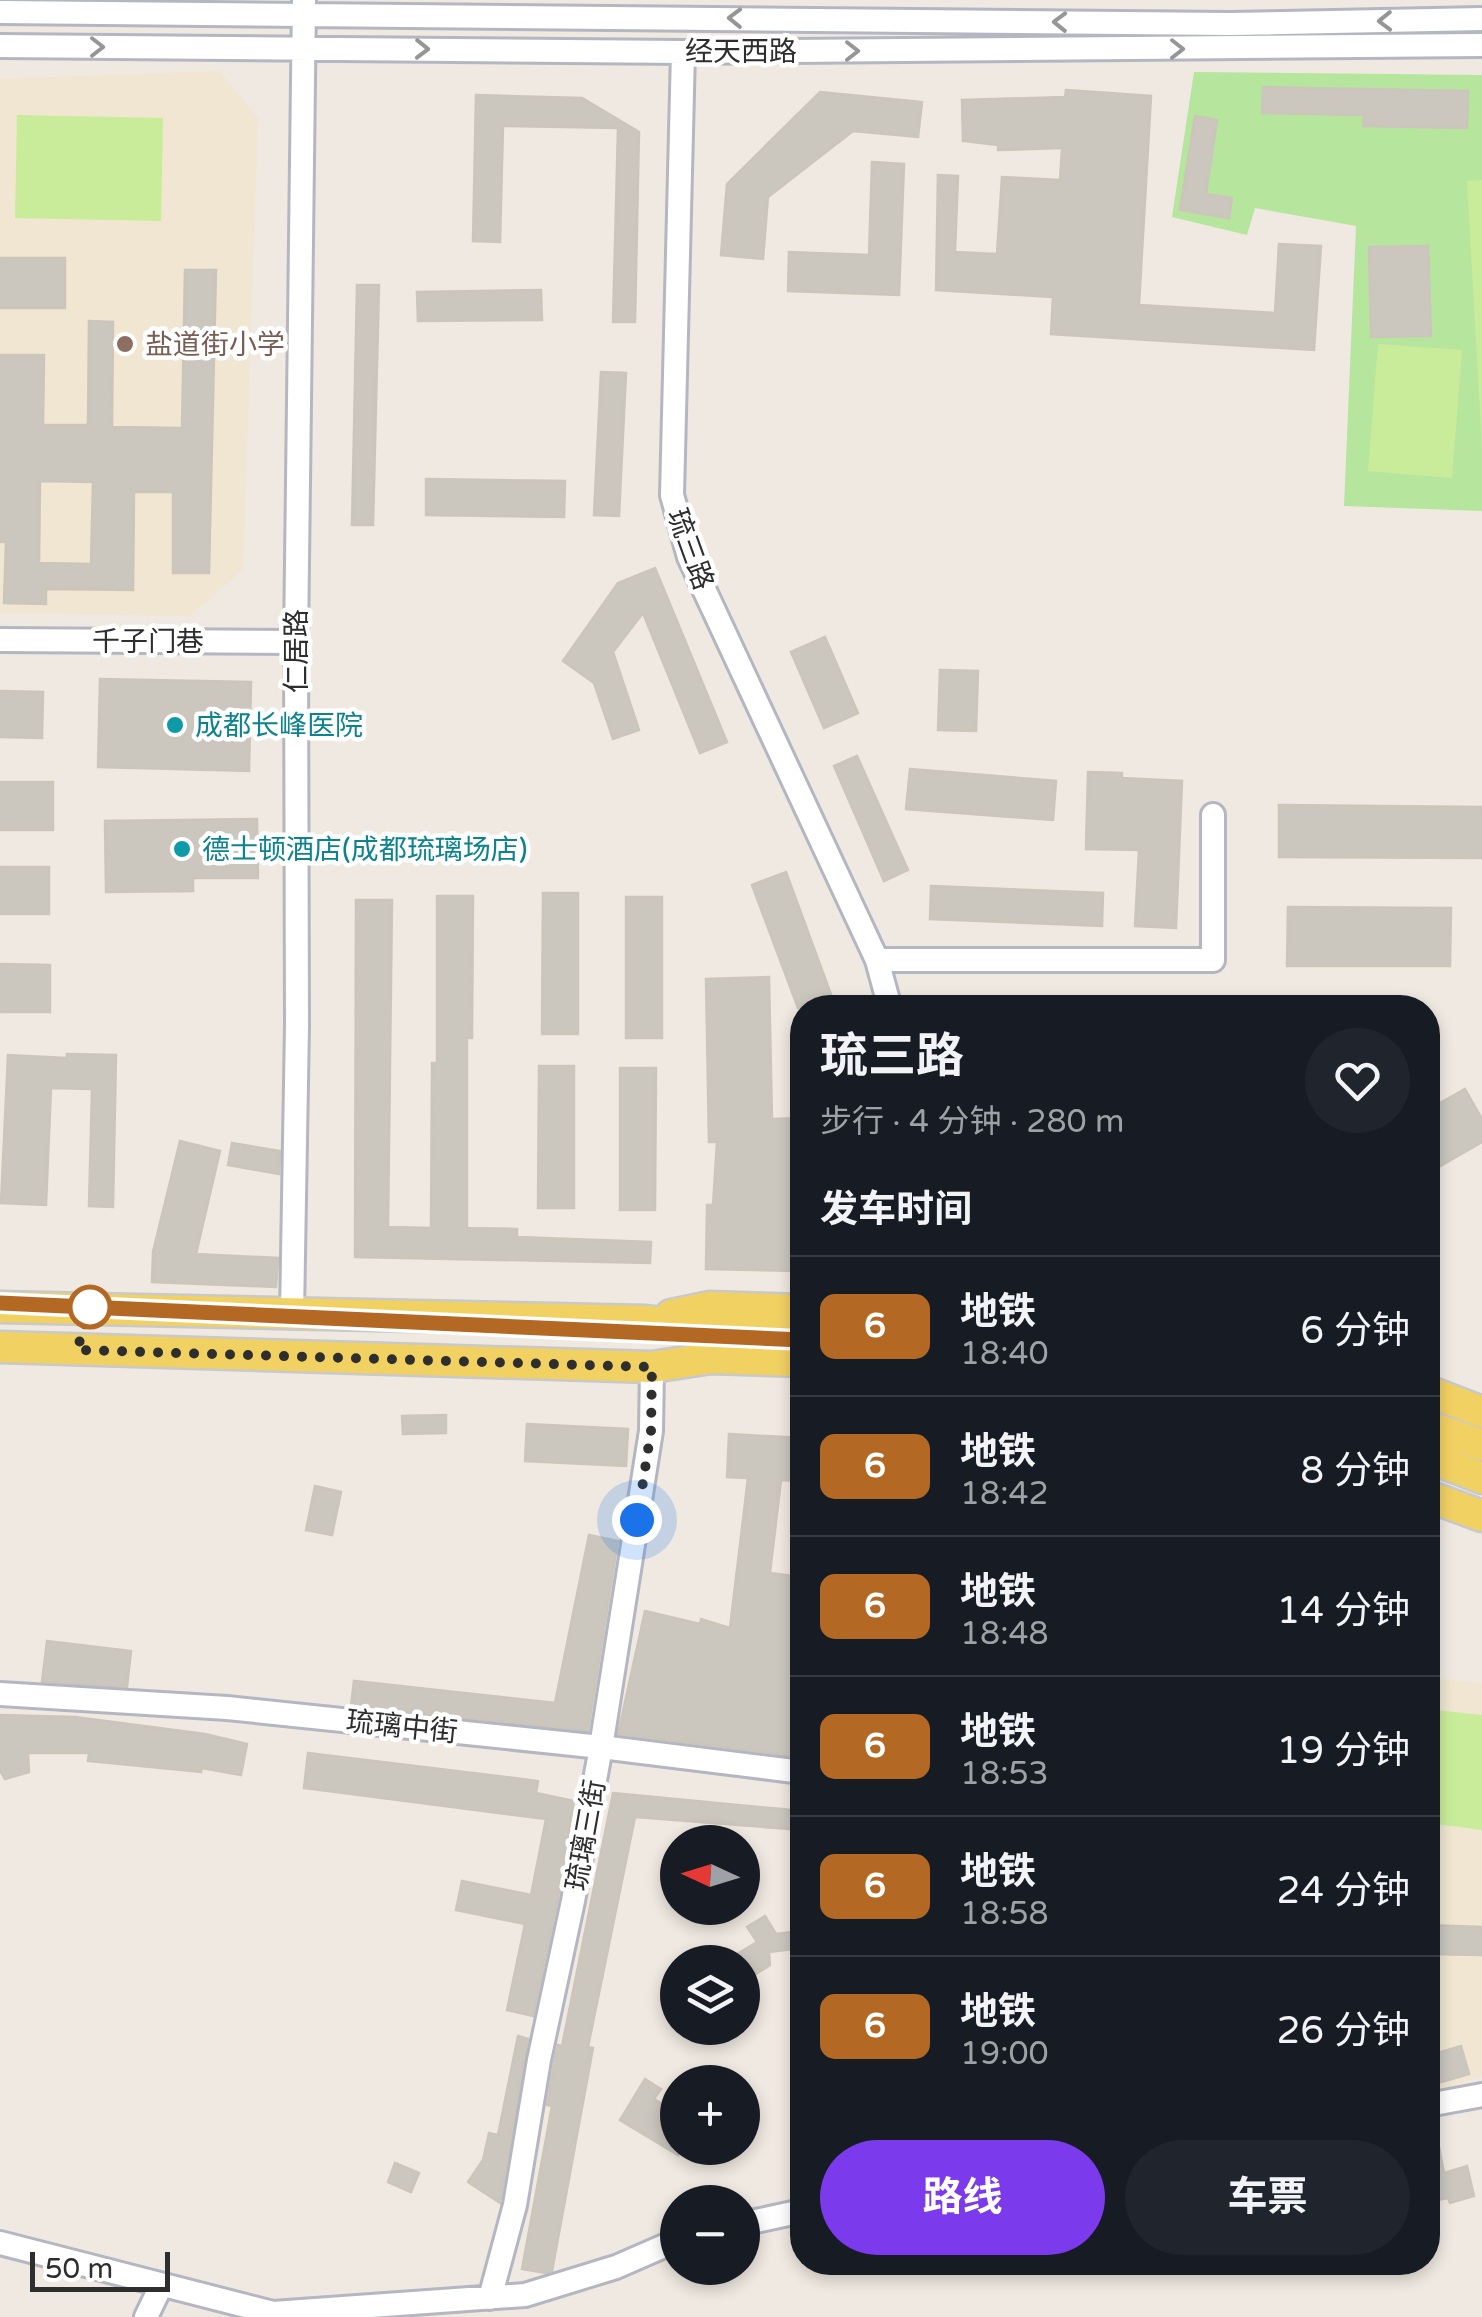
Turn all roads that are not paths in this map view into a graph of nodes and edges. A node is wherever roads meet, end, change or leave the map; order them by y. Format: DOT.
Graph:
graph roads {
  1 [pos="1229,0"];
  2 [pos="305,6"];
  3 [pos="0,12"];
  4 [pos="1482,19"];
  5 [pos="1230,24"];
  6 [pos="1482,45"];
  7 [pos="0,46"];
  8 [pos="305,48"];
  9 [pos="1232,48"];
  10 [pos="683,52"];
  11 [pos="0,640"];
  12 [pos="296,642"];
  13 [pos="1213,815"];
  14 [pos="877,960"];
  15 [pos="886,995"];
  16 [pos="0,1307"];
  17 [pos="790,1310"];
  18 [pos="292,1314"];
  19 [pos="646,1320"];
  20 [pos="790,1334"];
  21 [pos="0,1348"];
  22 [pos="790,1361"];
  23 [pos="652,1367"];
  24 [pos="790,1381"];
  25 [pos="1440,1396"];
  26 [pos="1482,1412"];
  27 [pos="1440,1430"];
  28 [pos="1482,1445"];
  29 [pos="1440,1462"];
  30 [pos="1482,1478"];
  31 [pos="1440,1500"];
  32 [pos="1482,1516"];
  33 [pos="0,1694"];
  34 [pos="601,1747"];
  35 [pos="790,1771"];
  36 [pos="1482,2095"];
  37 [pos="1440,2104"];
  38 [pos="790,2214"];
  39 [pos="760,2220"];
  40 [pos="0,2244"];
  41 [pos="660,2248"];
  42 [pos="161,2286"];
  43 [pos="490,2298"];
  44 [pos="146,2317"];
  1 -- 5 [label="street"];
  2 -- 3 [label="street, 经天西路"];
  5 -- 2 [label="street, 经天西路, one-way"];
  2 -- 8 [label="street, 仁居路"];
  4 -- 5 [label="street, 经天西路, one-way"];
  5 -- 9 [label="street"];
  6 -- 9 [label="street, 经天西路"];
  7 -- 8 [label="street, 经天西路, one-way"];
  8 -- 10 [label="street, 经天西路, one-way"];
  8 -- 12 [label="street, 仁居路"];
  10 -- 9 [label="street, 经天西路, one-way"];
  10 -- 14 [label="street, 琉三路"];
  11 -- 12 [label="street, 千子门巷"];
  12 -- 18 [label="street, 仁居路"];
  13 -- 14 [label="street"];
  14 -- 15 [label="street, 琉三路"];
  16 -- 18 [label="main road"];
  17 -- 19 [label="main road"];
  18 -- 19 [label="main road"];
  19 -- 20 [label="main road"];
  21 -- 23 [label="main road"];
  22 -- 23 [label="main road"];
  23 -- 24 [label="main road"];
  23 -- 34 [label="street, 琉璃三街"];
  25 -- 26 [label="main road"];
  27 -- 28 [label="main road"];
  29 -- 30 [label="main road"];
  31 -- 32 [label="main road"];
  33 -- 34 [label="street, 琉璃中街"];
  34 -- 35 [label="street, 琉璃中街"];
  34 -- 43 [label="street, 琉璃三街"];
  36 -- 37 [label="street"];
  38 -- 39 [label="street"];
  40 -- 42 [label="street"];
  41 -- 43 [label="street"];
  42 -- 43 [label="street"];
  42 -- 44 [label="street"];
}
